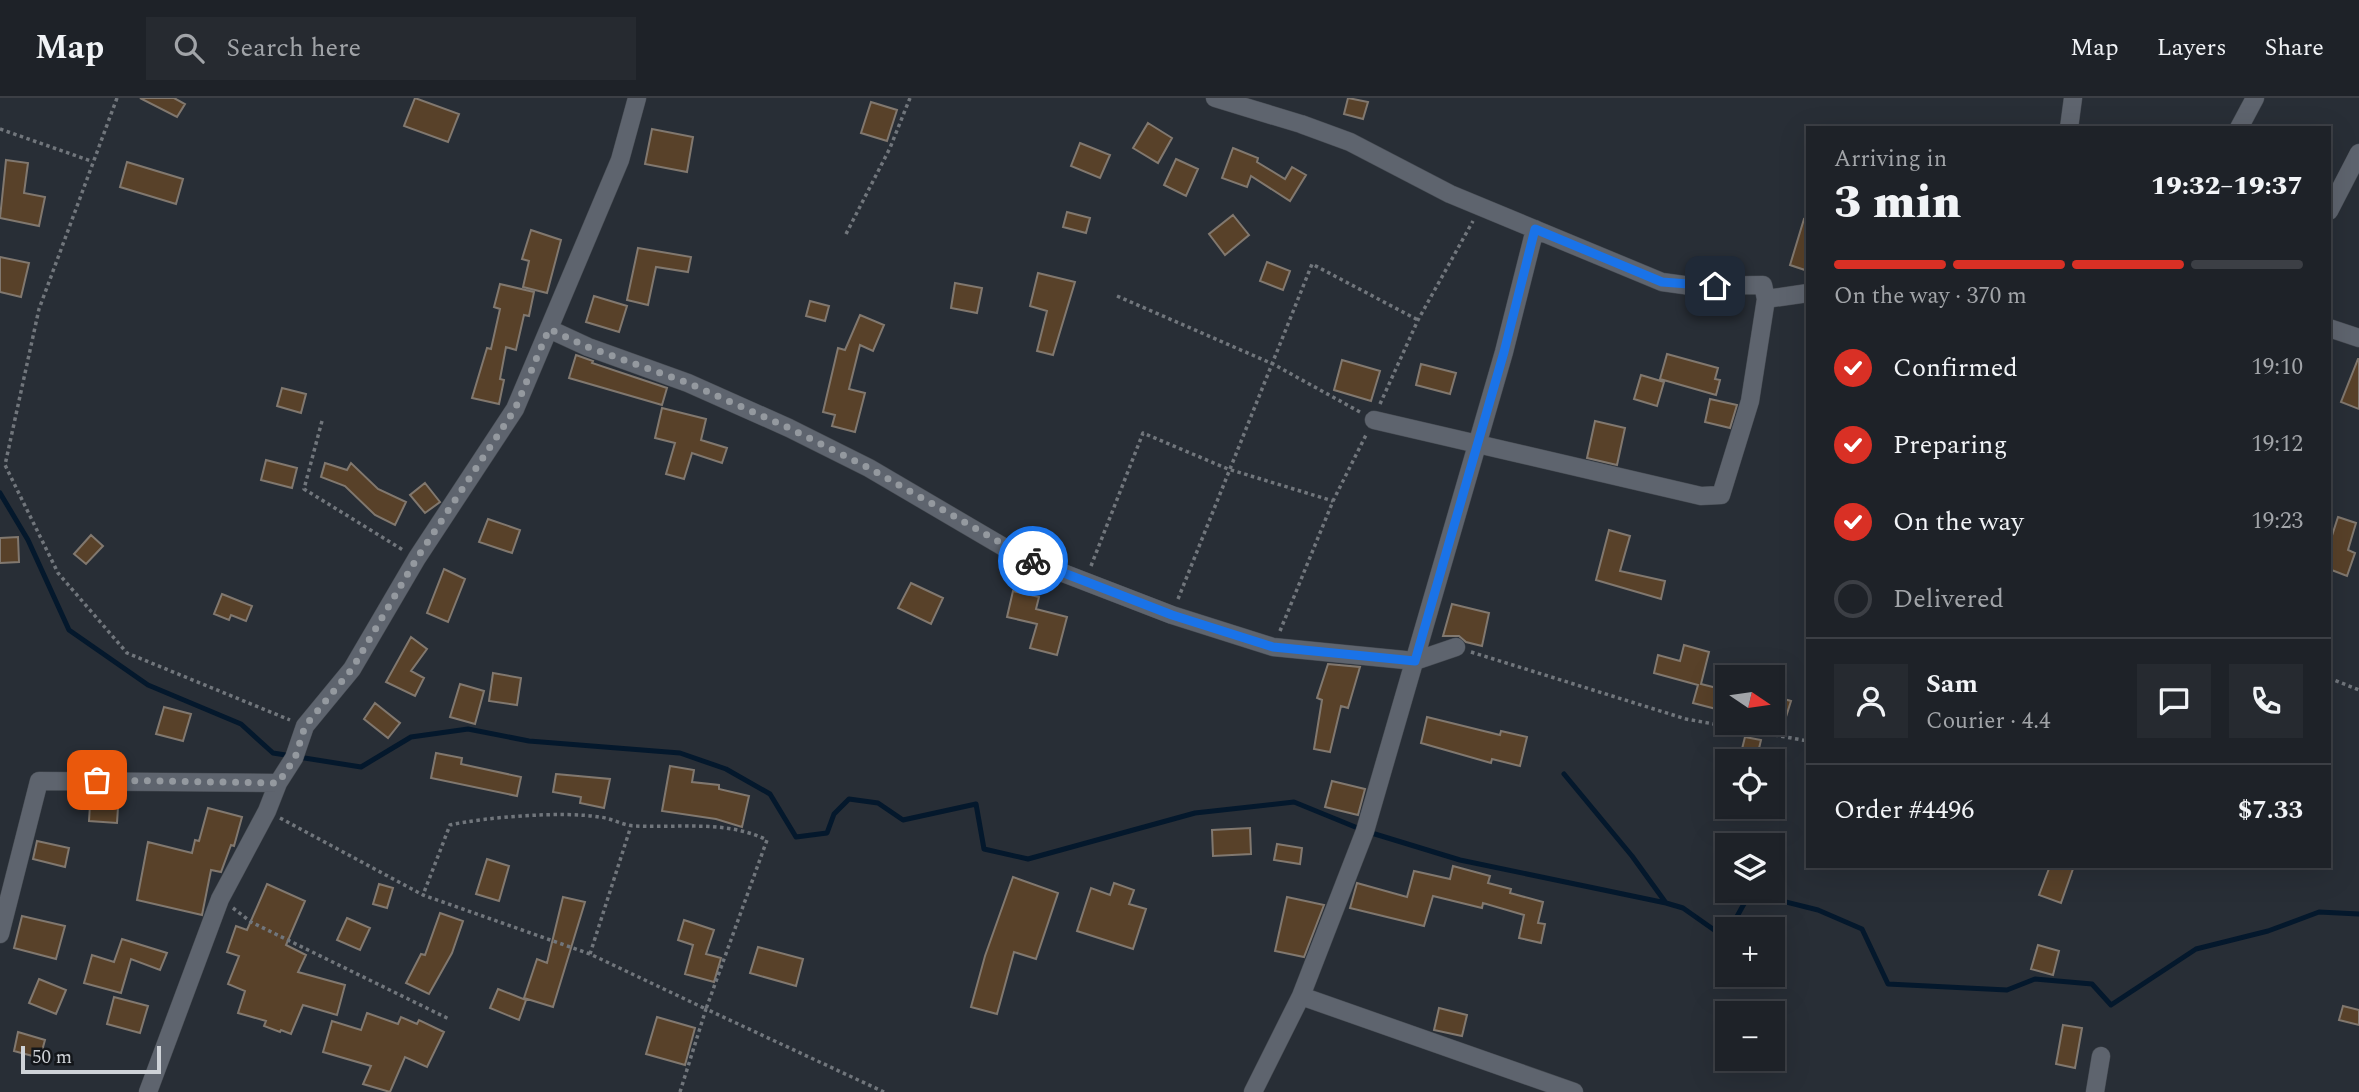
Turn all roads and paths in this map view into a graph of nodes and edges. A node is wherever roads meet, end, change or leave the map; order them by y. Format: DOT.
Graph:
graph roads {
  1 [pos="117,98"];
  2 [pos="637,98"];
  3 [pos="910,98"];
  4 [pos="1215,98"];
  5 [pos="2073,98"];
  6 [pos="2255,98"];
  7 [pos="2069,126"];
  8 [pos="2240,126"];
  9 [pos="0,129"];
  10 [pos="2359,153"];
  11 [pos="91,161"];
  12 [pos="2331,207"];
  13 [pos="1535,229"];
  14 [pos="846,234"];
  15 [pos="1806,293"];
  16 [pos="1117,296"];
  17 [pos="1766,299"];
  18 [pos="1418,320"];
  19 [pos="549,329"];
  20 [pos="2331,329"];
  21 [pos="2359,338"];
  22 [pos="1273,364"];
  23 [pos="1374,420"];
  24 [pos="322,421"];
  25 [pos="1476,445"];
  26 [pos="1228,469"];
  27 [pos="1333,501"];
  28 [pos="417,558"];
  29 [pos="1084,583"];
  30 [pos="1172,615"];
  31 [pos="1456,647"];
  32 [pos="1415,661"];
  33 [pos="2331,679"];
  34 [pos="2359,690"];
  35 [pos="305,726"];
  36 [pos="1806,740"];
  37 [pos="278,783"];
  38 [pos="267,811"];
  39 [pos="631,826"];
  40 [pos="423,895"];
  41 [pos="220,899"];
  42 [pos="0,934"];
  43 [pos="590,954"];
  44 [pos="1301,996"];
  45 [pos="706,1009"];
  46 [pos="449,1019"];
  47 [pos="2101,1056"];
  48 [pos="148,1092"];
  49 [pos="680,1092"];
  50 [pos="884,1092"];
  51 [pos="1254,1092"];
  52 [pos="1574,1092"];
  53 [pos="2095,1092"];
  1 -- 11 [label="path"];
  2 -- 19 [label="street"];
  3 -- 14 [label="path"];
  4 -- 13 [label="street"];
  5 -- 7 [label="street"];
  6 -- 8 [label="street"];
  9 -- 11 [label="path"];
  10 -- 12 [label="street"];
  11 -- 35 [label="path"];
  13 -- 17 [label="street"];
  13 -- 25 [label="street"];
  15 -- 17 [label="street"];
  16 -- 22 [label="path"];
  17 -- 25 [label="street"];
  18 -- 22 [label="path"];
  19 -- 28 [label="street"];
  19 -- 29 [label="street"];
  20 -- 21 [label="street"];
  22 -- 23 [label="path"];
  22 -- 26 [label="path"];
  23 -- 25 [label="street"];
  24 -- 28 [label="path"];
  25 -- 32 [label="street"];
  26 -- 27 [label="path"];
  26 -- 29 [label="path"];
  26 -- 30 [label="path"];
  28 -- 35 [label="street"];
  29 -- 30 [label="street"];
  30 -- 32 [label="street"];
  31 -- 32 [label="street"];
  31 -- 36 [label="path"];
  32 -- 44 [label="street"];
  33 -- 34 [label="path"];
  35 -- 37 [label="street"];
  37 -- 38 [label="street"];
  37 -- 42 [label="street"];
  38 -- 40 [label="path"];
  38 -- 41 [label="street"];
  39 -- 40 [label="path"];
  39 -- 43 [label="path"];
  39 -- 45 [label="path"];
  40 -- 43 [label="path"];
  41 -- 46 [label="path"];
  41 -- 48 [label="street"];
  43 -- 45 [label="path"];
  44 -- 51 [label="street"];
  44 -- 52 [label="street"];
  45 -- 49 [label="path"];
  45 -- 50 [label="path"];
  47 -- 53 [label="street"];
}
